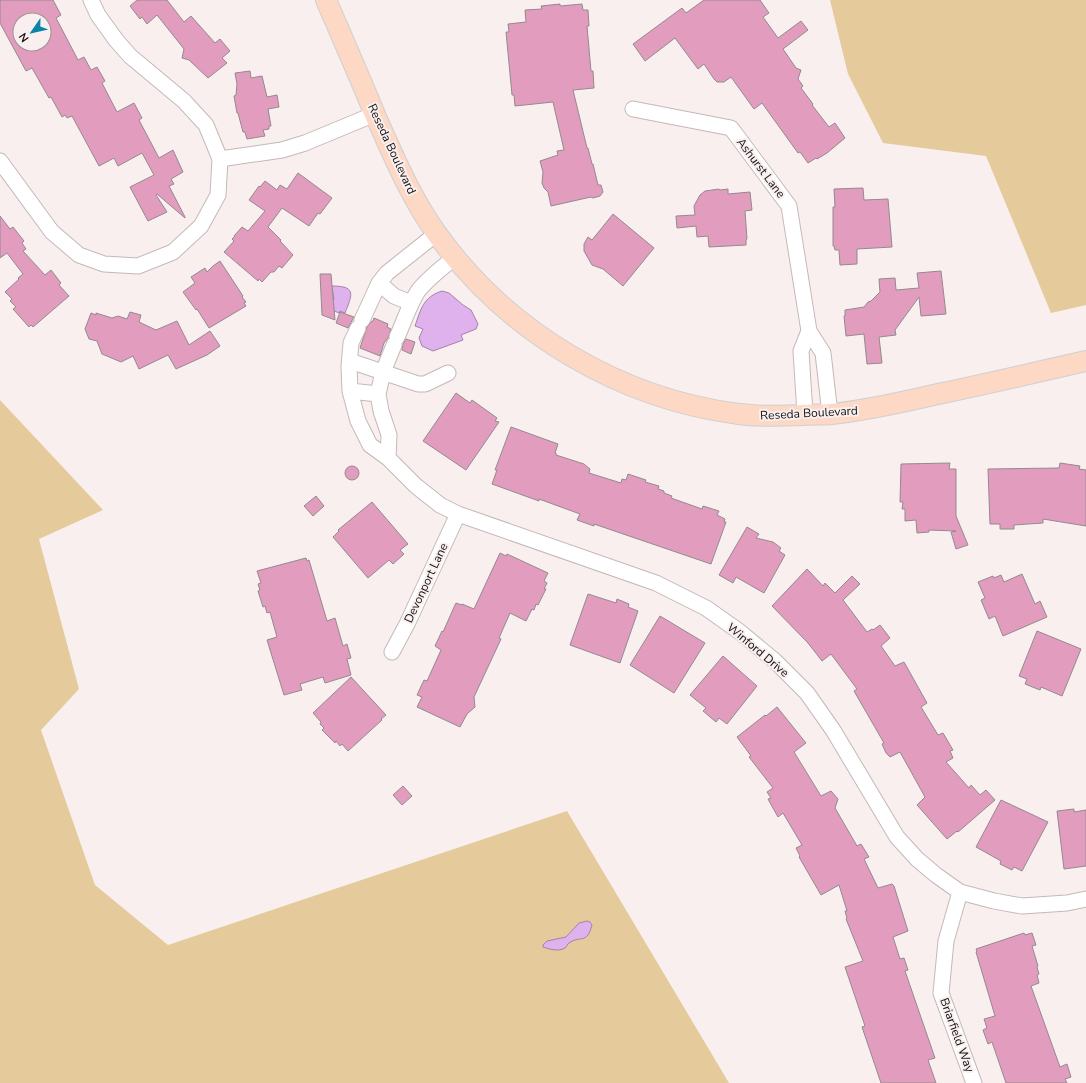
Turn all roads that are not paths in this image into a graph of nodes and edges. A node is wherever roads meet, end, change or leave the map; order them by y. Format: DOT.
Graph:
graph roads {
  1 [pos="91,0"];
  2 [pos="326,0"];
  3 [pos="632,109"];
  4 [pos="375,114"];
  5 [pos="220,159"];
  6 [pos="0,161"];
  7 [pos="436,234"];
  8 [pos="454,257"];
  9 [pos="379,283"];
  10 [pos="411,303"];
  11 [pos="809,331"];
  12 [pos="350,361"];
  13 [pos="1086,361"];
  14 [pos="383,372"];
  15 [pos="448,373"];
  16 [pos="350,391"];
  17 [pos="378,394"];
  18 [pos="805,414"];
  19 [pos="830,414"];
  20 [pos="388,458"];
  21 [pos="458,514"];
  22 [pos="392,652"];
  23 [pos="960,892"];
  24 [pos="1086,899"];
  25 [pos="974,1083"];
  1 -- 5 [label="street"];
  2 -- 4 [label="main road, Reseda Boulevard"];
  3 -- 11 [label="street, Ashurst Lane"];
  4 -- 5 [label="street"];
  4 -- 7 [label="main road, Reseda Boulevard"];
  5 -- 6 [label="street"];
  7 -- 8 [label="main road, Reseda Boulevard"];
  7 -- 9 [label="street, Winford Drive"];
  8 -- 10 [label="street"];
  8 -- 18 [label="main road, Reseda Boulevard"];
  9 -- 10 [label="street"];
  9 -- 12 [label="street, Winford Drive"];
  10 -- 14 [label="street"];
  11 -- 18 [label="street"];
  11 -- 19 [label="street, Ashurst Lane"];
  12 -- 14 [label="street"];
  12 -- 16 [label="street, Winford Drive"];
  13 -- 19 [label="main road, Reseda Boulevard"];
  14 -- 15 [label="street"];
  14 -- 17 [label="street"];
  16 -- 17 [label="street"];
  16 -- 20 [label="street, Winford Drive"];
  17 -- 20 [label="street"];
  18 -- 19 [label="main road, Reseda Boulevard"];
  20 -- 21 [label="street, Winford Drive"];
  21 -- 22 [label="street, Devonport Lane"];
  21 -- 23 [label="street, Winford Drive"];
  23 -- 24 [label="street, Winford Drive"];
  23 -- 25 [label="street, Briarfield Way"];
}
